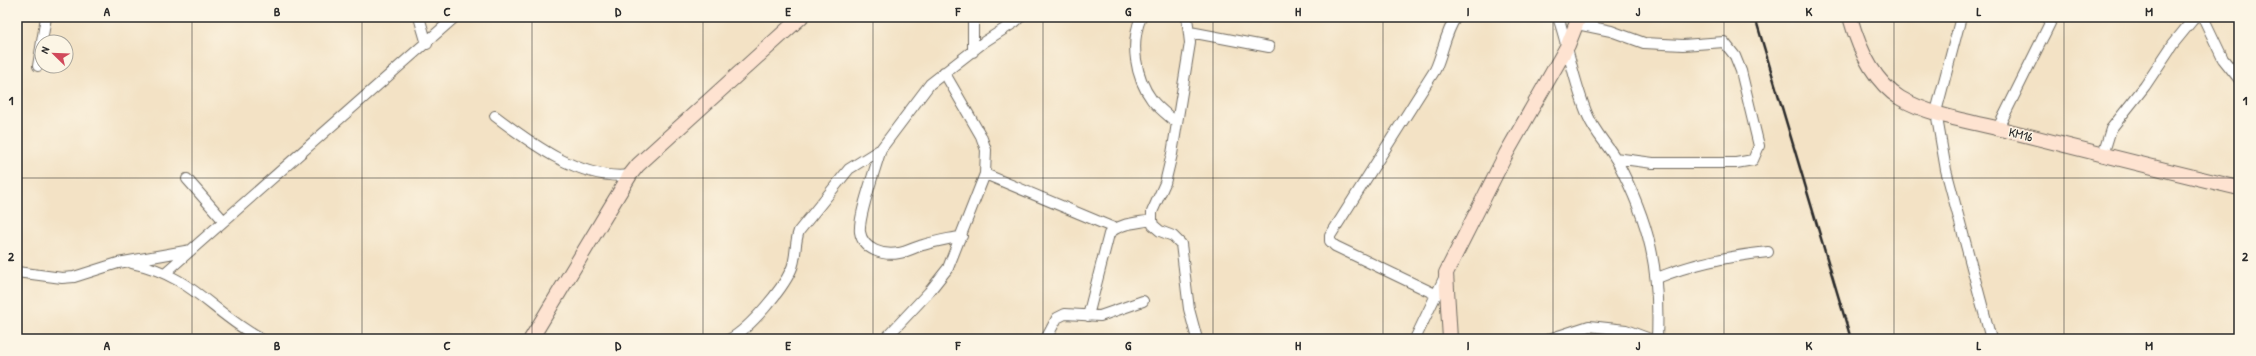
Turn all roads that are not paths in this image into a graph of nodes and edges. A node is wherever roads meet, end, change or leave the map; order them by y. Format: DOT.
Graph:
graph roads {
  1 [pos="46,17"];
  2 [pos="419,17"];
  3 [pos="455,17"];
  4 [pos="801,17"];
  5 [pos="973,17"];
  6 [pos="1020,17"];
  7 [pos="1141,17"];
  8 [pos="1186,17"];
  9 [pos="1456,17"];
  10 [pos="1558,17"];
  11 [pos="1850,17"];
  12 [pos="1961,17"];
  13 [pos="2053,17"];
  14 [pos="2195,17"];
  15 [pos="2203,17"];
  16 [pos="1578,21"];
  17 [pos="1190,32"];
  18 [pos="43,34"];
  19 [pos="427,44"];
  20 [pos="1568,45"];
  21 [pos="1269,47"];
  22 [pos="973,52"];
  23 [pos="944,72"];
  24 [pos="2239,79"];
  25 [pos="1936,112"];
  26 [pos="495,116"];
  27 [pos="1177,123"];
  28 [pos="1998,128"];
  29 [pos="881,149"];
  30 [pos="2103,155"];
  31 [pos="1615,158"];
  32 [pos="985,174"];
  33 [pos="630,176"];
  34 [pos="187,179"];
  35 [pos="2239,188"];
  36 [pos="223,220"];
  37 [pos="1152,220"];
  38 [pos="1114,228"];
  39 [pos="962,236"];
  40 [pos="192,250"];
  41 [pos="1768,252"];
  42 [pos="129,262"];
  43 [pos="17,272"];
  44 [pos="165,273"];
  45 [pos="1446,273"];
  46 [pos="1657,278"];
  47 [pos="1435,294"];
  48 [pos="1143,301"];
  49 [pos="1088,316"];
  50 [pos="1562,337"];
  51 [pos="261,339"];
  52 [pos="530,339"];
  53 [pos="730,339"];
  54 [pos="885,339"];
  55 [pos="1046,339"];
  56 [pos="1197,339"];
  57 [pos="1415,339"];
  58 [pos="1450,339"];
  59 [pos="1549,339"];
  60 [pos="1650,339"];
  61 [pos="1657,339"];
  62 [pos="1991,339"];
  1 -- 18 [label="street"];
  2 -- 19 [label="street"];
  3 -- 19 [label="street"];
  4 -- 33 [label="street"];
  5 -- 22 [label="street"];
  6 -- 22 [label="street"];
  7 -- 27 [label="street"];
  8 -- 17 [label="street"];
  9 -- 47 [label="street"];
  10 -- 20 [label="street"];
  11 -- 25 [label="street, KM16"];
  12 -- 25 [label="street"];
  13 -- 28 [label="street"];
  14 -- 30 [label="street"];
  15 -- 24 [label="street"];
  16 -- 20 [label="street"];
  16 -- 31 [label="street"];
  17 -- 21 [label="street"];
  17 -- 27 [label="street"];
  19 -- 36 [label="street"];
  20 -- 31 [label="street"];
  20 -- 45 [label="street"];
  22 -- 23 [label="street"];
  23 -- 29 [label="street"];
  23 -- 32 [label="street"];
  25 -- 28 [label="street, KM16"];
  25 -- 62 [label="street"];
  26 -- 33 [label="street"];
  27 -- 37 [label="street"];
  28 -- 30 [label="street, KM16"];
  29 -- 39 [label="street"];
  29 -- 53 [label="street"];
  30 -- 35 [label="street, KM16"];
  31 -- 46 [label="street"];
  32 -- 38 [label="street"];
  32 -- 39 [label="street"];
  33 -- 52 [label="street"];
  34 -- 36 [label="street"];
  36 -- 40 [label="street"];
  37 -- 38 [label="street"];
  37 -- 56 [label="street"];
  38 -- 49 [label="street"];
  39 -- 54 [label="street"];
  40 -- 42 [label="street"];
  40 -- 44 [label="street"];
  41 -- 46 [label="street"];
  42 -- 43 [label="street"];
  42 -- 44 [label="street"];
  44 -- 51 [label="street"];
  45 -- 47 [label="street"];
  45 -- 58 [label="street"];
  46 -- 61 [label="street"];
  47 -- 57 [label="street"];
  48 -- 49 [label="street"];
  49 -- 55 [label="street"];
  50 -- 59 [label="street"];
  50 -- 60 [label="street"];
}
